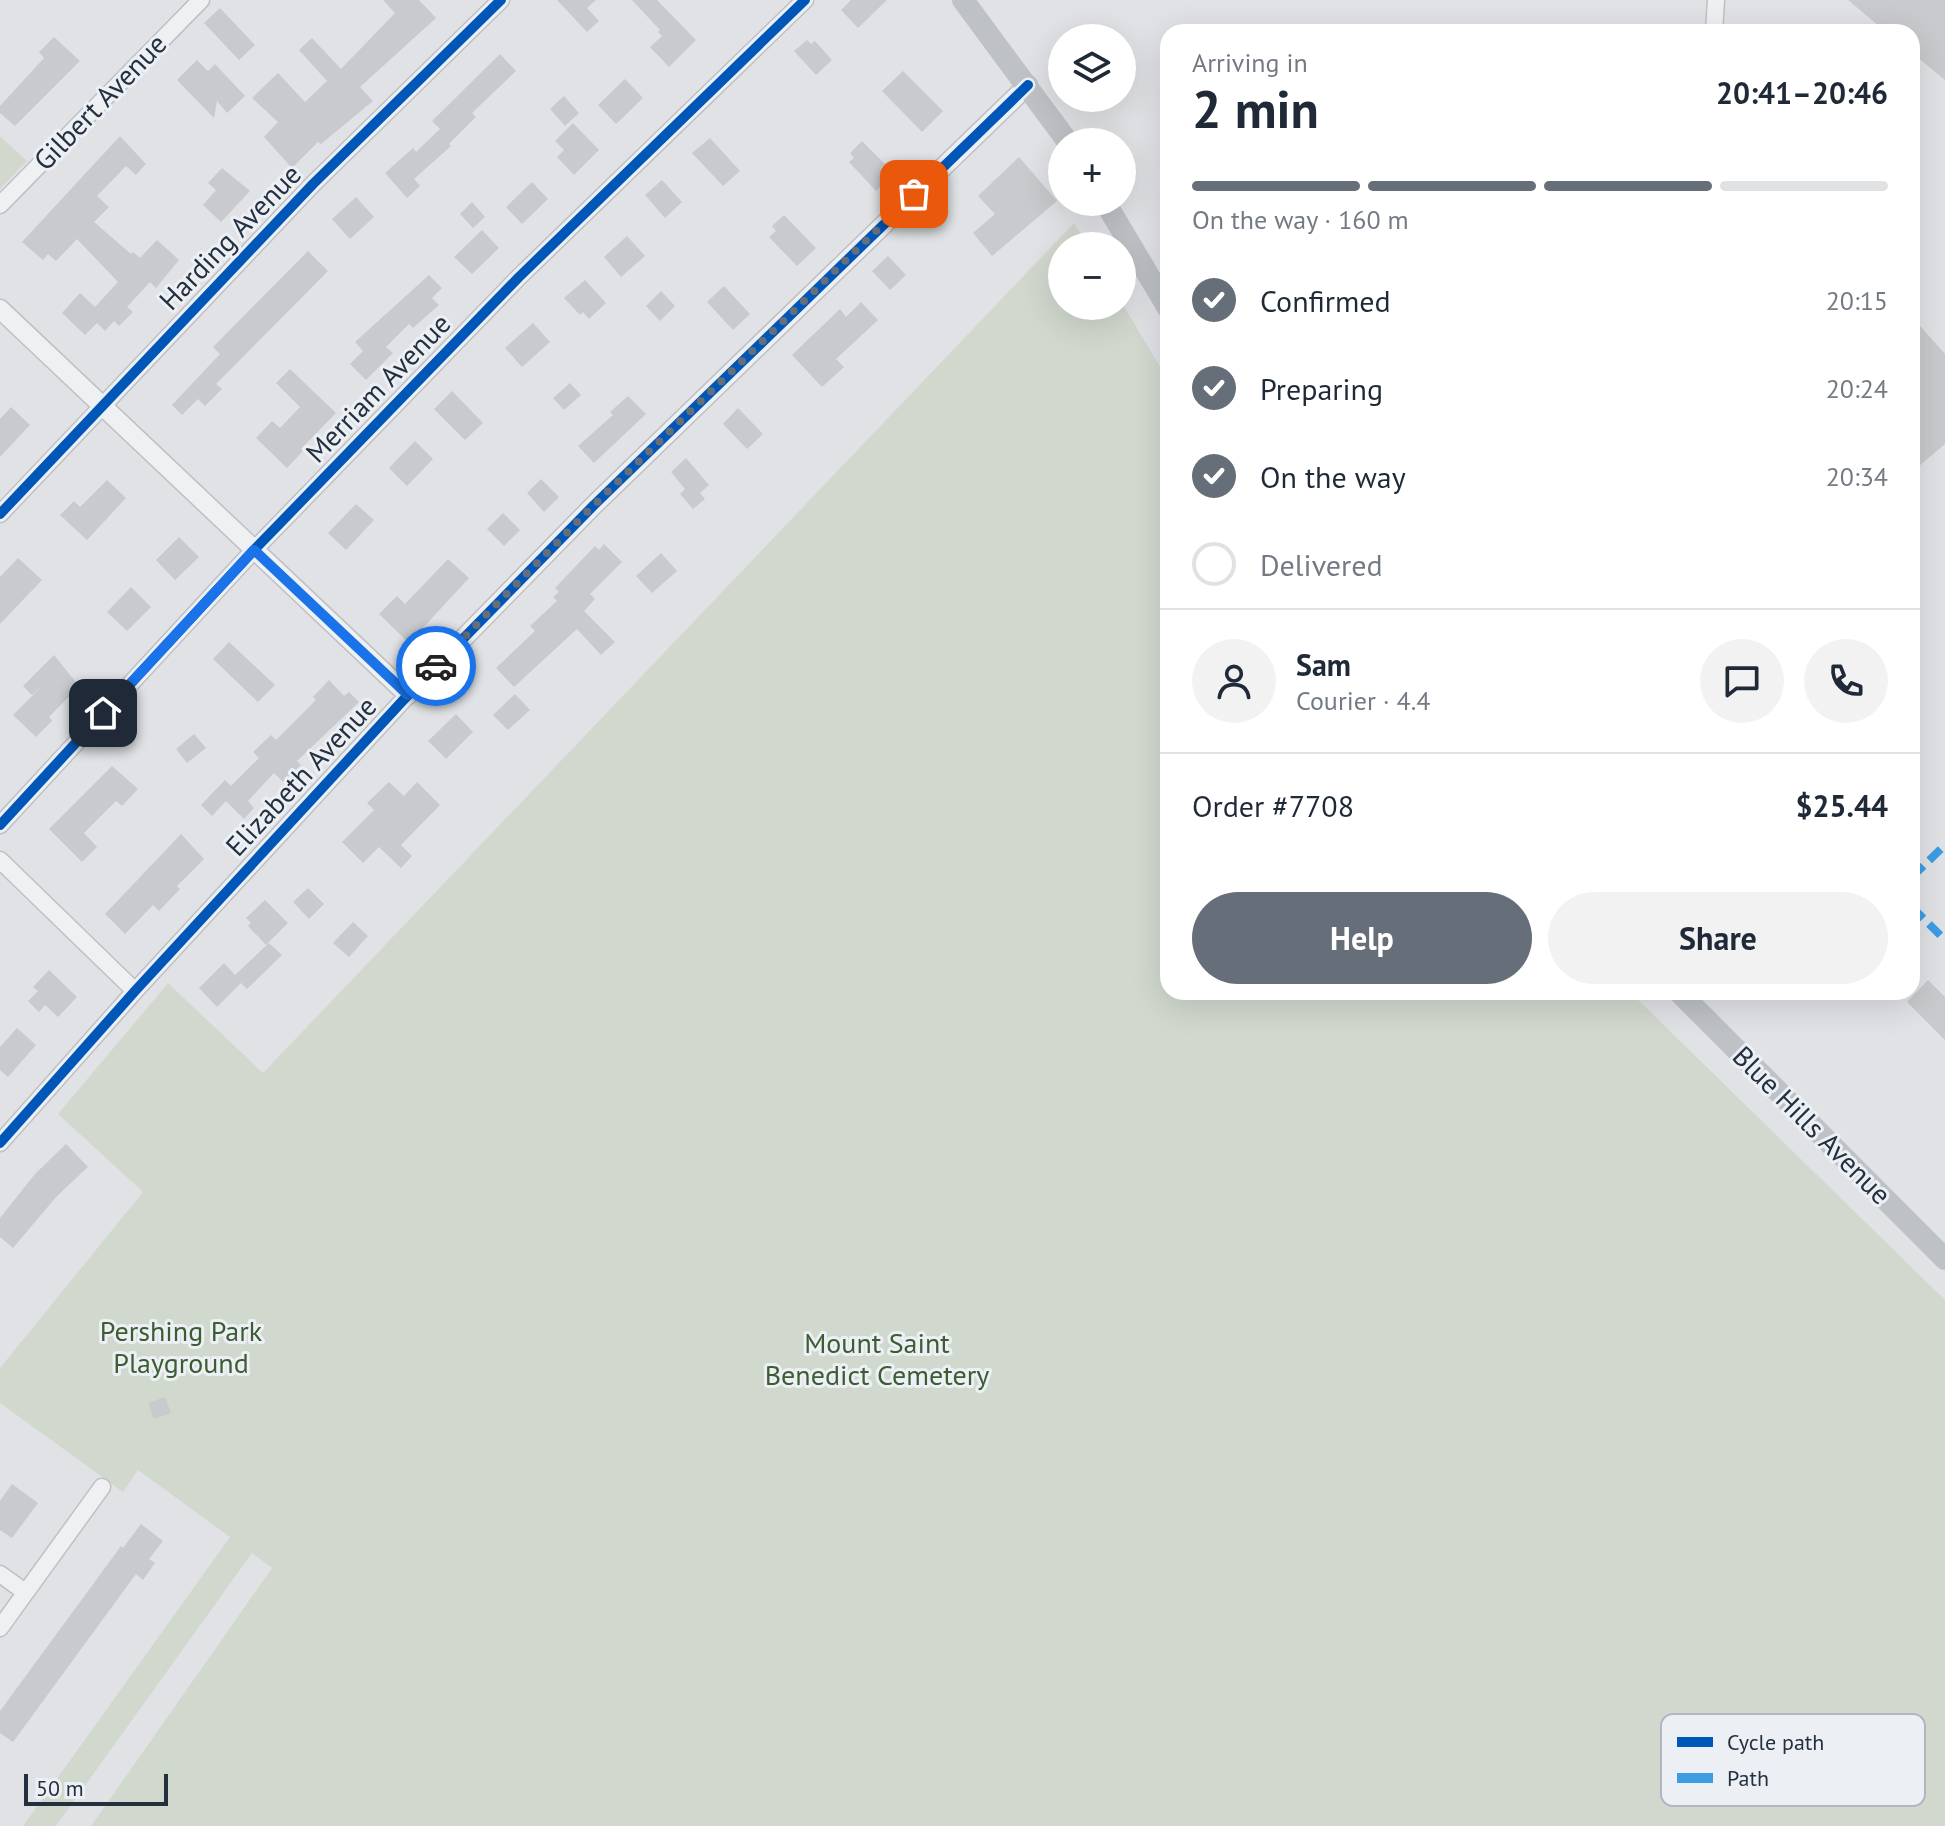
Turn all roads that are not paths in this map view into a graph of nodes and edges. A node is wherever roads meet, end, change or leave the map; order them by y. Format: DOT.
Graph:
graph roads {
  1 [pos="201,0"];
  2 [pos="501,0"];
  3 [pos="805,0"];
  4 [pos="963,0"];
  5 [pos="1716,0"];
  6 [pos="1714,24"];
  7 [pos="1028,85"];
  8 [pos="1058,128"];
  9 [pos="0,205"];
  10 [pos="1113,216"];
  11 [pos="1160,295"];
  12 [pos="0,309"];
  13 [pos="103,405"];
  14 [pos="0,514"];
  15 [pos="254,550"];
  16 [pos="408,695"];
  17 [pos="0,825"];
  18 [pos="0,860"];
  19 [pos="135,991"];
  20 [pos="1687,1000"];
  21 [pos="0,1143"];
  22 [pos="1945,1259"];
  23 [pos="102,1487"];
  24 [pos="0,1574"];
  25 [pos="25,1592"];
  26 [pos="0,1628"];
  1 -- 9 [label="street, Gilbert Avenue"];
  2 -- 13 [label="street, Harding Avenue"];
  3 -- 15 [label="street, Merriam Avenue"];
  4 -- 7 [label="main road"];
  5 -- 6 [label="street"];
  7 -- 8 [label="main road"];
  7 -- 16 [label="street, Elizabeth Avenue"];
  10 -- 11 [label="main road"];
  12 -- 13 [label="street"];
  13 -- 14 [label="street, Harding Avenue"];
  13 -- 15 [label="street"];
  15 -- 16 [label="street"];
  15 -- 17 [label="street, Merriam Avenue"];
  16 -- 19 [label="street, Elizabeth Avenue"];
  18 -- 19 [label="street"];
  19 -- 21 [label="street, Elizabeth Avenue"];
  20 -- 22 [label="main road, Blue Hills Avenue"];
  23 -- 25 [label="street"];
  24 -- 25 [label="street"];
  25 -- 26 [label="street"];
}
